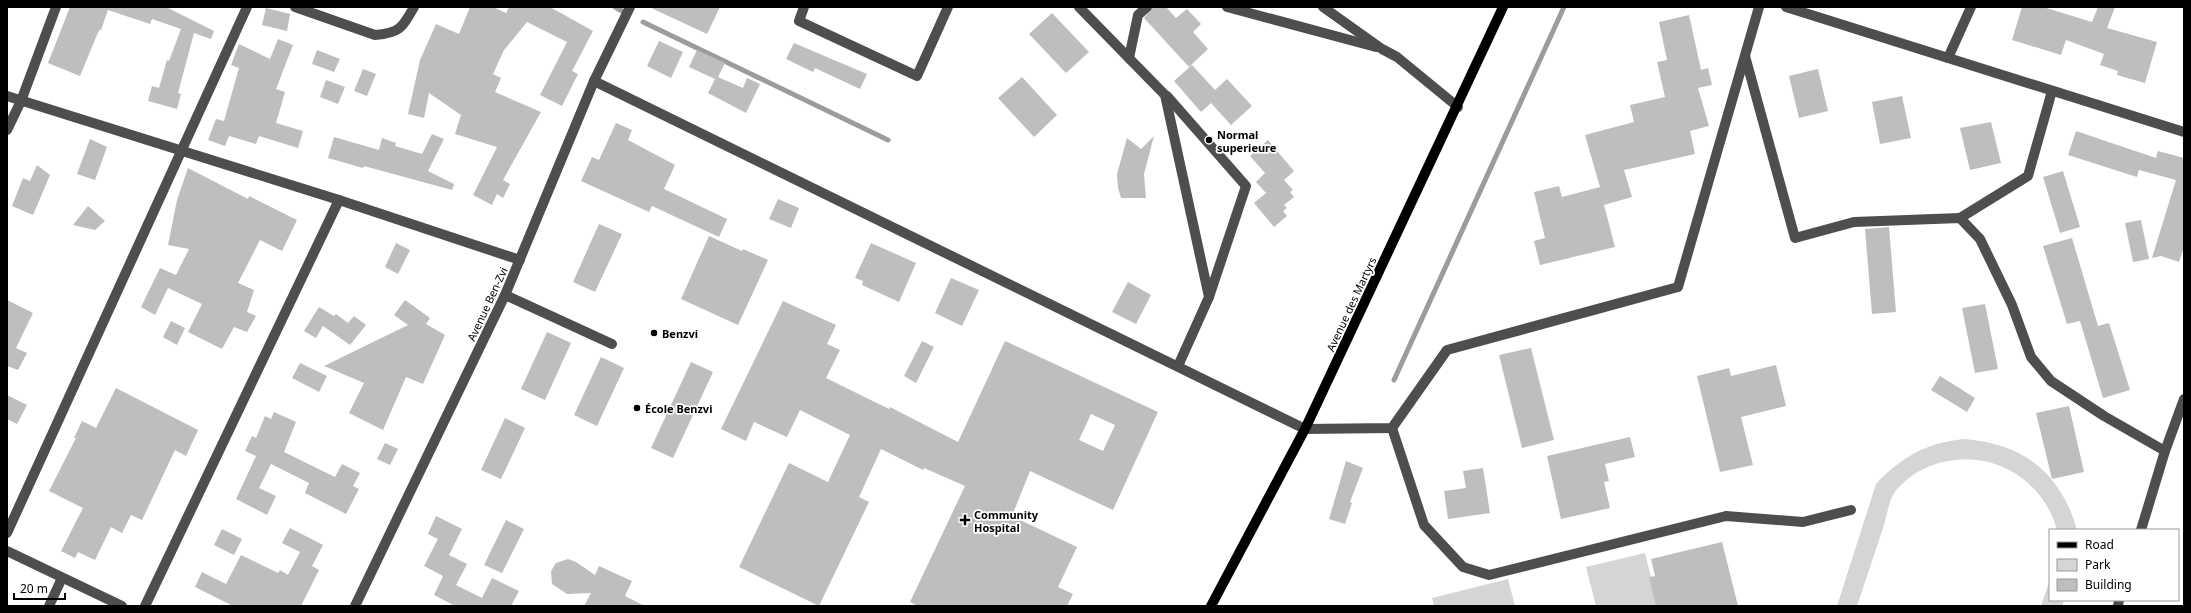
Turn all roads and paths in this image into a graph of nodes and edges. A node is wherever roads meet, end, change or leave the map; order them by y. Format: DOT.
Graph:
graph roads {
  1 [pos="56,7"];
  2 [pos="247,7"];
  3 [pos="295,7"];
  4 [pos="414,7"];
  5 [pos="630,7"];
  6 [pos="804,7"];
  7 [pos="948,7"];
  8 [pos="1079,7"];
  9 [pos="1147,7"];
  10 [pos="1227,7"];
  11 [pos="1323,7"];
  12 [pos="1503,7"];
  13 [pos="1759,7"];
  14 [pos="1786,7"];
  15 [pos="1971,7"];
  16 [pos="1382,49"];
  17 [pos="1745,56"];
  18 [pos="1129,58"];
  19 [pos="1948,58"];
  20 [pos="594,81"];
  21 [pos="2052,91"];
  22 [pos="1166,95"];
  23 [pos="7,96"];
  24 [pos="21,101"];
  25 [pos="1458,106"];
  26 [pos="7,130"];
  27 [pos="2184,132"];
  28 [pos="182,150"];
  29 [pos="338,200"];
  30 [pos="1960,218"];
  31 [pos="520,260"];
  32 [pos="506,295"];
  33 [pos="1209,297"];
  34 [pos="612,344"];
  35 [pos="1178,366"];
  36 [pos="2184,399"];
  37 [pos="1392,428"];
  38 [pos="1305,429"];
  39 [pos="2165,451"];
  40 [pos="1850,510"];
  41 [pos="2141,529"];
  42 [pos="7,533"];
  43 [pos="7,552"];
  44 [pos="62,578"];
  45 [pos="49,606"];
  46 [pos="122,606"];
  47 [pos="145,606"];
  48 [pos="355,606"];
  49 [pos="1211,606"];
  1 -- 24 [label="street"];
  2 -- 28 [label="street"];
  3 -- 4 [label="street"];
  5 -- 20 [label="street, Avenue Ben-Zvi"];
  6 -- 7 [label="street"];
  8 -- 18 [label="street"];
  9 -- 18 [label="street"];
  10 -- 16 [label="street"];
  11 -- 16 [label="street"];
  12 -- 25 [label="main road, Avenue des Martyrs"];
  13 -- 17 [label="street"];
  14 -- 19 [label="street"];
  15 -- 19 [label="street"];
  16 -- 25 [label="street"];
  17 -- 30 [label="street"];
  17 -- 37 [label="street"];
  18 -- 22 [label="street"];
  19 -- 21 [label="street"];
  20 -- 31 [label="street, Avenue Ben-Zvi"];
  20 -- 35 [label="street"];
  21 -- 27 [label="street"];
  21 -- 30 [label="street"];
  22 -- 33 [label="street"];
  22 -- 33 [label="street"];
  23 -- 24 [label="street"];
  24 -- 26 [label="street"];
  24 -- 28 [label="street"];
  25 -- 38 [label="main road, Avenue des Martyrs"];
  28 -- 29 [label="street"];
  28 -- 42 [label="street"];
  29 -- 31 [label="street"];
  29 -- 47 [label="street"];
  30 -- 39 [label="street"];
  31 -- 32 [label="street, Avenue Ben-Zvi"];
  32 -- 34 [label="street"];
  32 -- 48 [label="street, Avenue Ben-Zvi"];
  33 -- 35 [label="street"];
  35 -- 38 [label="street"];
  36 -- 39 [label="street"];
  37 -- 38 [label="street"];
  37 -- 40 [label="street"];
  38 -- 49 [label="main road, Avenue des Martyrs"];
  39 -- 41 [label="street"];
  43 -- 44 [label="street"];
  44 -- 45 [label="street"];
  44 -- 46 [label="street"];
}
